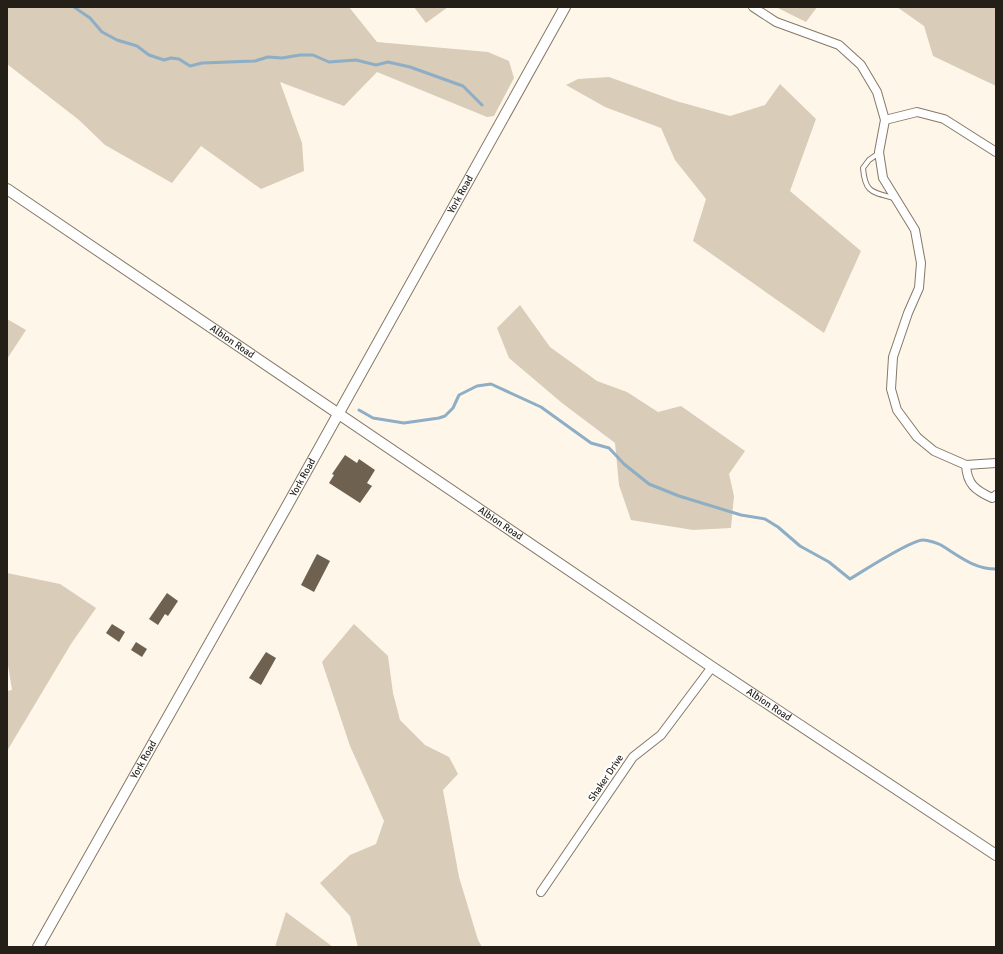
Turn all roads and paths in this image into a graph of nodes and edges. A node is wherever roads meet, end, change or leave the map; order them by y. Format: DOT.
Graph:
graph roads {
  1 [pos="565,7"];
  2 [pos="753,7"];
  3 [pos="884,120"];
  4 [pos="879,152"];
  5 [pos="996,152"];
  6 [pos="7,189"];
  7 [pos="894,198"];
  8 [pos="339,414"];
  9 [pos="996,463"];
  10 [pos="966,465"];
  11 [pos="996,495"];
  12 [pos="712,666"];
  13 [pos="996,855"];
  14 [pos="541,892"];
  15 [pos="38,947"];
  1 -- 8 [label="street, York Road"];
  2 -- 3 [label="street"];
  3 -- 4 [label="street"];
  3 -- 5 [label="street"];
  4 -- 7 [label="street"];
  4 -- 7 [label="lane"];
  6 -- 8 [label="street, Albion Road"];
  7 -- 10 [label="street"];
  8 -- 12 [label="street, Albion Road"];
  8 -- 15 [label="street, York Road"];
  9 -- 10 [label="street"];
  10 -- 11 [label="street"];
  12 -- 13 [label="street, Albion Road"];
  12 -- 14 [label="street, Shaker Drive"];
}
